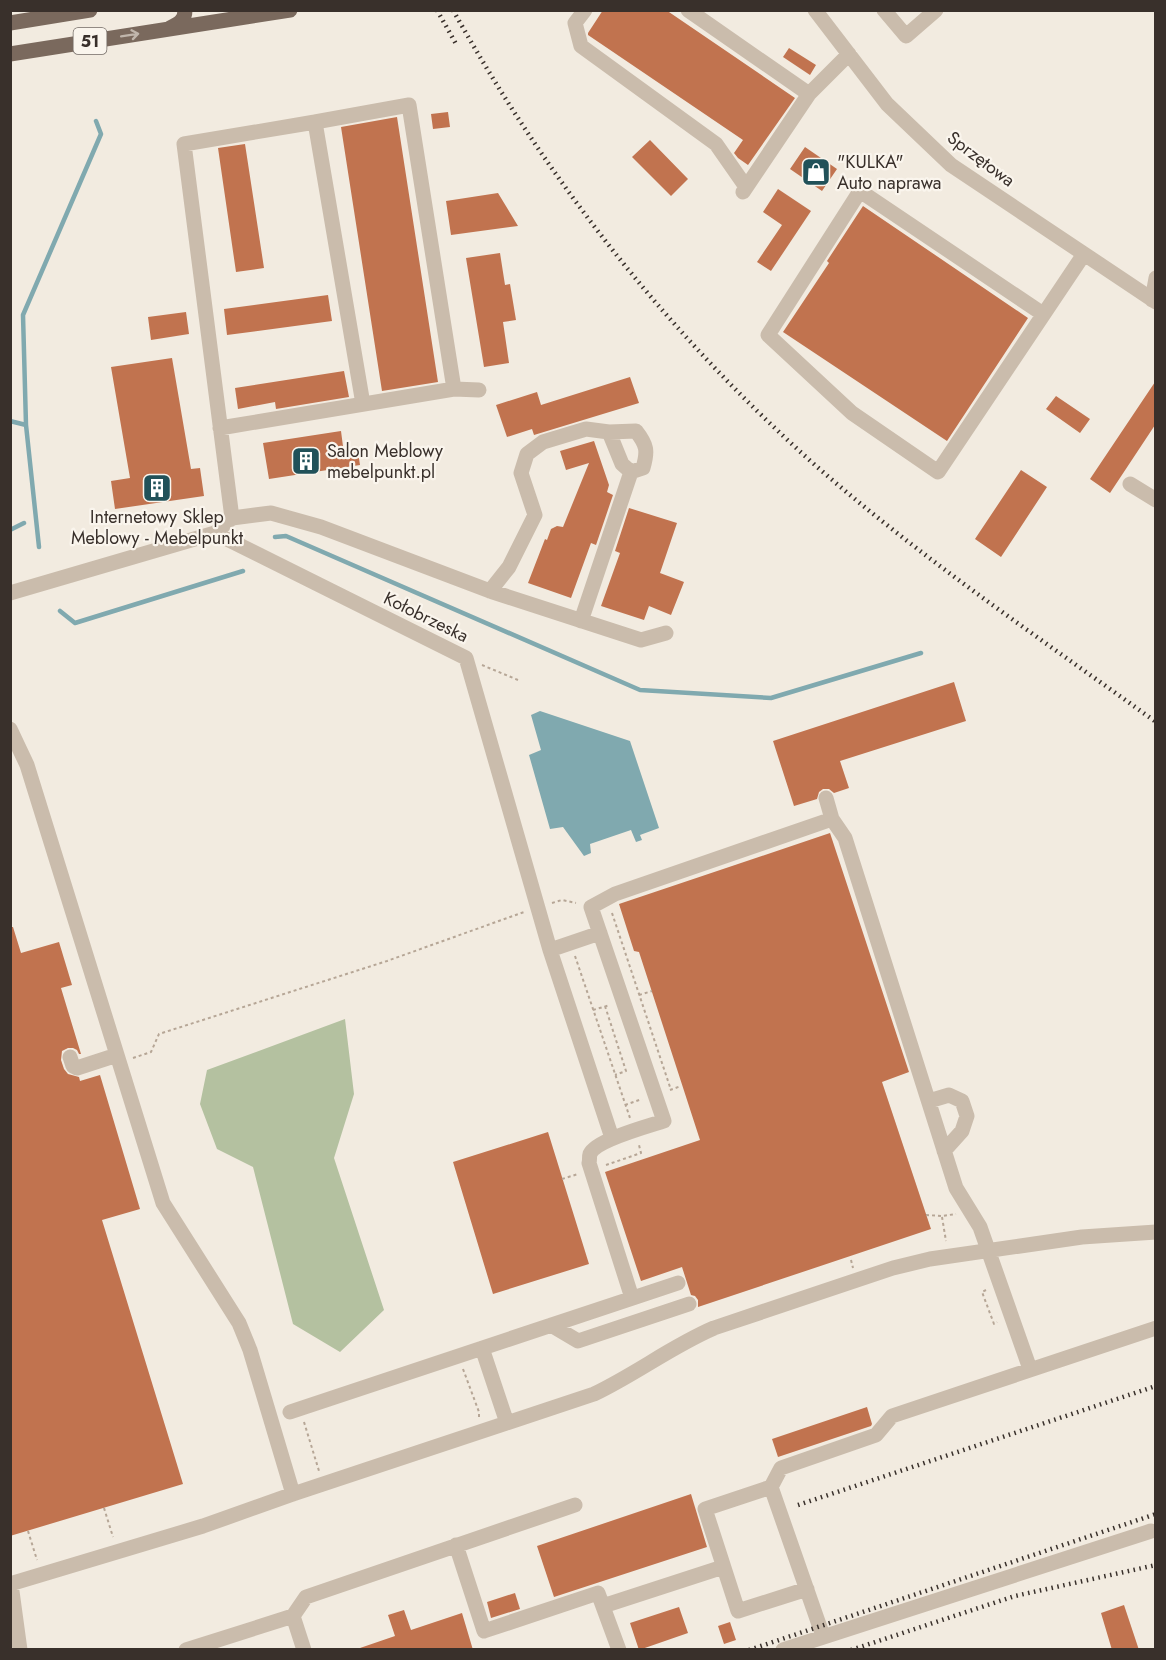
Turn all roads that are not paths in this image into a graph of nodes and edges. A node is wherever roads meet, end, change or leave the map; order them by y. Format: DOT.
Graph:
graph roads {
  1 [pos="90,10"];
  2 [pos="185,10"];
  3 [pos="290,10"];
  4 [pos="585,10"];
  5 [pos="688,10"];
  6 [pos="815,10"];
  7 [pos="884,10"];
  8 [pos="936,10"];
  9 [pos="10,23"];
  10 [pos="170,28"];
  11 [pos="10,54"];
  12 [pos="849,54"];
  13 [pos="809,94"];
  14 [pos="315,122"];
  15 [pos="1084,254"];
  16 [pos="1155,278"];
  17 [pos="1154,301"];
  18 [pos="1044,314"];
  19 [pos="454,389"];
  20 [pos="479,390"];
  21 [pos="363,404"];
  22 [pos="220,428"];
  23 [pos="609,432"];
  24 [pos="631,472"];
  25 [pos="1130,484"];
  26 [pos="1155,500"];
  27 [pos="232,518"];
  28 [pos="214,533"];
  29 [pos="490,591"];
  30 [pos="10,593"];
  31 [pos="581,621"];
  32 [pos="666,633"];
  33 [pos="10,729"];
  34 [pos="826,798"];
  35 [pos="832,819"];
  36 [pos="600,933"];
  37 [pos="550,950"];
  38 [pos="70,1057"];
  39 [pos="118,1059"];
  40 [pos="929,1101"];
  41 [pos="612,1138"];
  42 [pos="944,1151"];
  43 [pos="1155,1232"];
  44 [pos="988,1250"];
  45 [pos="678,1283"];
  46 [pos="632,1298"];
  47 [pos="689,1304"];
  48 [pos="551,1325"];
  49 [pos="1155,1328"];
  50 [pos="482,1348"];
  51 [pos="1030,1369"];
  52 [pos="296,1414"];
  53 [pos="507,1423"];
  54 [pos="771,1487"];
  55 [pos="293,1494"];
  56 [pos="575,1505"];
  57 [pos="1154,1534"];
  58 [pos="456,1545"];
  59 [pos="723,1567"];
  60 [pos="11,1584"];
  61 [pos="807,1589"];
  62 [pos="603,1606"];
  63 [pos="293,1616"];
  64 [pos="823,1636"];
  65 [pos="20,1650"];
  66 [pos="186,1650"];
  67 [pos="304,1650"];
  68 [pos="619,1650"];
  69 [pos="783,1650"];
  1 -- 9 [label="main road, 51"];
  2 -- 10 [label="main road"];
  3 -- 10 [label="main road, 51"];
  4 -- 13 [label="street"];
  5 -- 13 [label="street"];
  6 -- 12 [label="street, Sprzętowa"];
  7 -- 8 [label="street"];
  11 -- 10 [label="main road, 51, one-way"];
  12 -- 13 [label="street"];
  12 -- 15 [label="street, Sprzętowa"];
  14 -- 19 [label="street"];
  14 -- 21 [label="street"];
  14 -- 22 [label="street"];
  15 -- 17 [label="street, Sprzętowa"];
  15 -- 18 [label="street"];
  16 -- 17 [label="street"];
  18 -- 18 [label="street"];
  19 -- 20 [label="street"];
  19 -- 21 [label="street"];
  21 -- 22 [label="street"];
  22 -- 27 [label="street"];
  23 -- 24 [label="street"];
  23 -- 24 [label="street"];
  23 -- 29 [label="street"];
  24 -- 31 [label="street"];
  25 -- 26 [label="street"];
  27 -- 28 [label="street"];
  27 -- 29 [label="street"];
  28 -- 30 [label="street"];
  28 -- 37 [label="street, Kołobrzeska"];
  29 -- 31 [label="street"];
  31 -- 32 [label="street"];
  33 -- 39 [label="street"];
  34 -- 35 [label="street"];
  35 -- 36 [label="street"];
  35 -- 40 [label="street"];
  36 -- 37 [label="street"];
  36 -- 41 [label="street"];
  37 -- 41 [label="street, Kołobrzeska"];
  38 -- 39 [label="street"];
  39 -- 55 [label="street"];
  40 -- 42 [label="street"];
  40 -- 42 [label="street"];
  41 -- 46 [label="street"];
  42 -- 44 [label="street"];
  43 -- 44 [label="street"];
  44 -- 51 [label="street"];
  44 -- 53 [label="street"];
  45 -- 46 [label="street"];
  46 -- 48 [label="street"];
  47 -- 48 [label="street"];
  48 -- 50 [label="street"];
  49 -- 51 [label="street"];
  50 -- 52 [label="street"];
  50 -- 53 [label="street"];
  51 -- 54 [label="street"];
  53 -- 55 [label="street"];
  54 -- 59 [label="street"];
  54 -- 61 [label="street"];
  55 -- 60 [label="street"];
  56 -- 58 [label="street"];
  57 -- 64 [label="street"];
  58 -- 62 [label="street"];
  58 -- 63 [label="street"];
  59 -- 61 [label="street"];
  59 -- 62 [label="street"];
  60 -- 65 [label="street"];
  61 -- 64 [label="street"];
  62 -- 68 [label="street"];
  63 -- 66 [label="street"];
  63 -- 67 [label="street"];
  64 -- 69 [label="street"];
}
